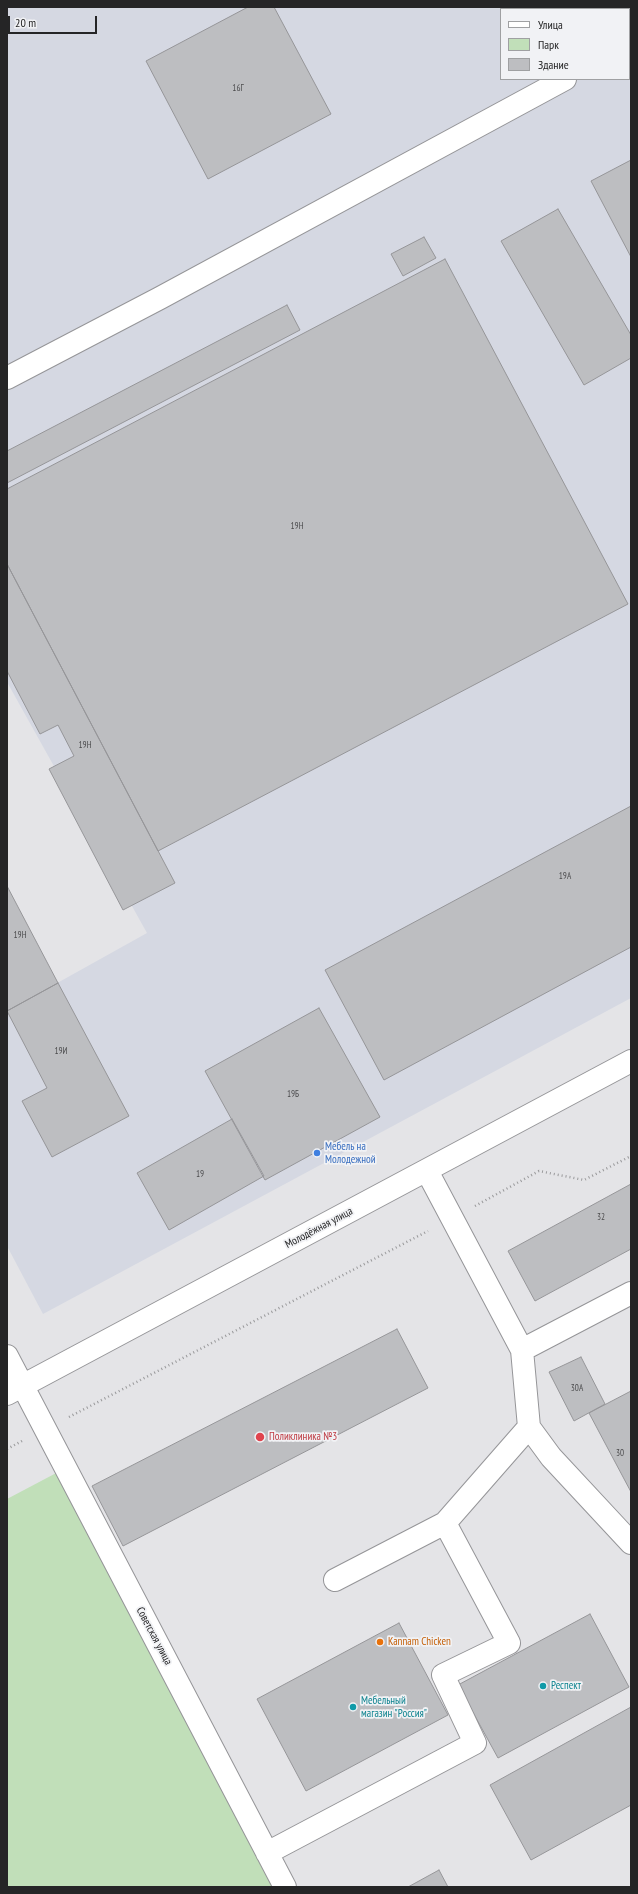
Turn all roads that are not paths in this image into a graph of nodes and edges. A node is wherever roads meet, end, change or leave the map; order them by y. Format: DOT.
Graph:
graph roads {
  1 [pos="563,80"];
  2 [pos="7,378"];
  3 [pos="631,1061"];
  4 [pos="427,1171"];
  5 [pos="631,1293"];
  6 [pos="522,1350"];
  7 [pos="7,1356"];
  8 [pos="15,1390"];
  9 [pos="529,1427"];
  10 [pos="445,1523"];
  11 [pos="631,1543"];
  12 [pos="335,1580"];
  13 [pos="267,1853"];
  14 [pos="285,1887"];
  1 -- 2 [label="street"];
  3 -- 4 [label="street, Молодёжная улица"];
  4 -- 6 [label="street"];
  4 -- 8 [label="street, Молодёжная улица"];
  5 -- 6 [label="street"];
  6 -- 9 [label="street"];
  7 -- 8 [label="street, Советская улица"];
  8 -- 13 [label="street, Советская улица"];
  9 -- 10 [label="street"];
  9 -- 11 [label="street"];
  10 -- 12 [label="street"];
  10 -- 13 [label="street"];
  13 -- 14 [label="street, Советская улица"];
}
